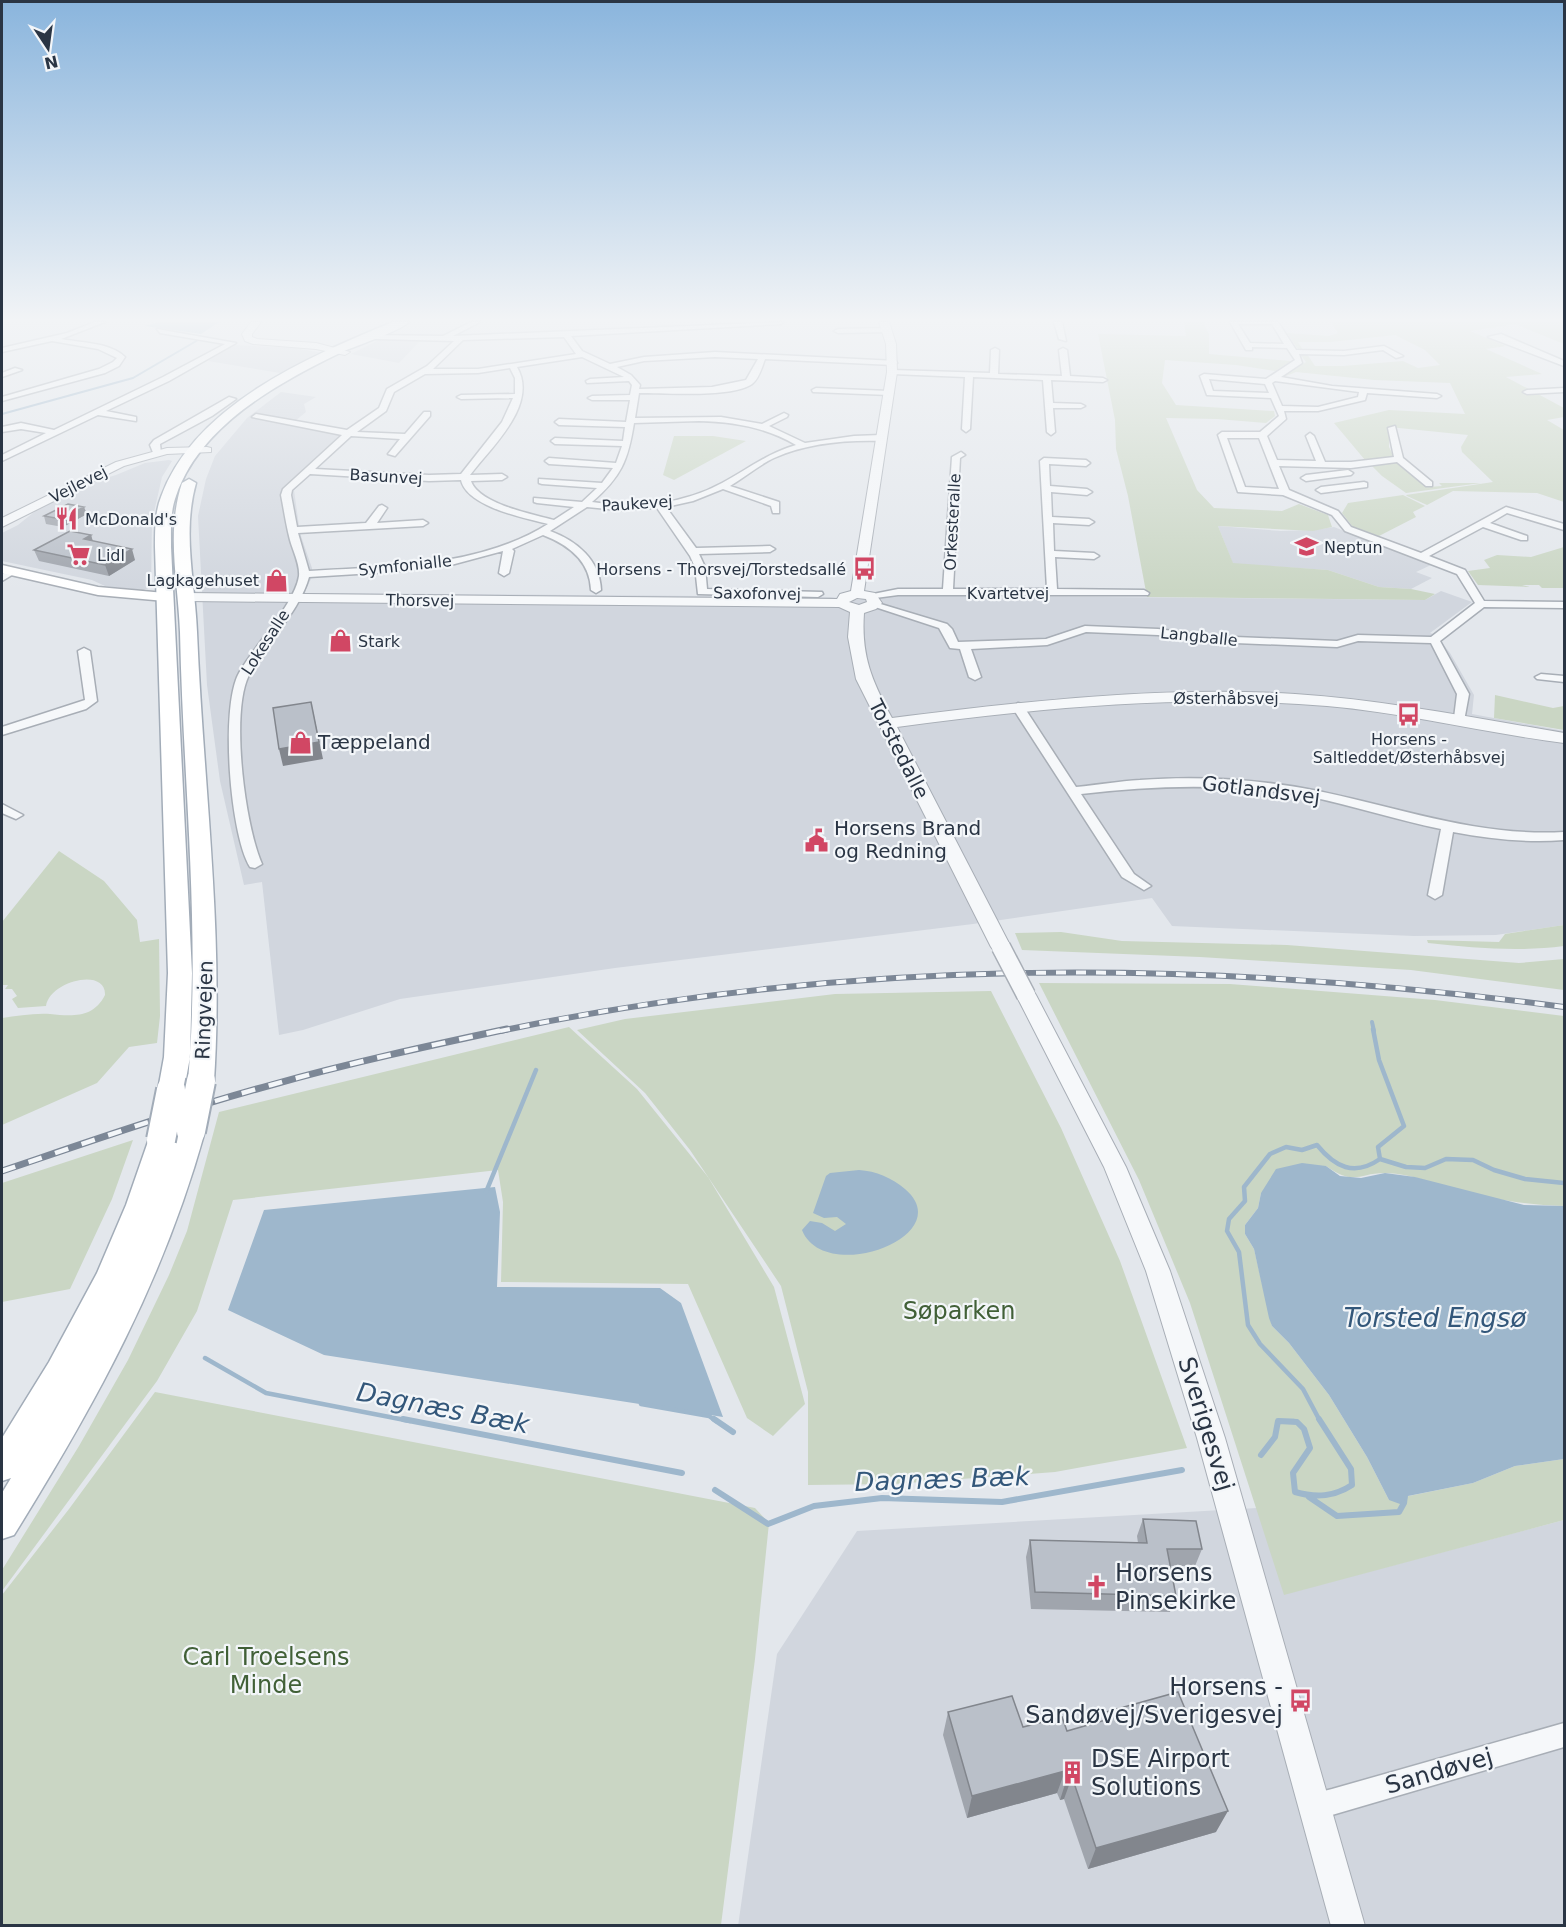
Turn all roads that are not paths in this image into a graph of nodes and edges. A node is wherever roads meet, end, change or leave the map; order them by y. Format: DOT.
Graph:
graph roads {
  1 [pos="96,412"];
  2 [pos="212,412"];
  3 [pos="231,412"];
  4 [pos="378,412"];
  5 [pos="512,412"];
  6 [pos="633,412"];
  7 [pos="886,412"];
  8 [pos="967,412"];
  9 [pos="1050,412"];
  10 [pos="1281,412"];
  11 [pos="427,414"];
  12 [pos="784,415"];
  13 [pos="256,417"];
  14 [pos="133,419"];
  15 [pos="560,422"];
  16 [pos="631,423"];
  17 [pos="765,426"];
  18 [pos="1392,428"];
  19 [pos="2,429"];
  20 [pos="966,429"];
  21 [pos="53,432"];
  22 [pos="1051,432"];
  23 [pos="349,433"];
  24 [pos="1262,435"];
  25 [pos="1310,436"];
  26 [pos="406,437"];
  27 [pos="881,438"];
  28 [pos="555,441"];
  29 [pos="627,444"];
  30 [pos="804,446"];
  31 [pos="158,453"];
  32 [pos="197,453"];
  33 [pos="392,454"];
  34 [pos="961,455"];
  35 [pos="2,458"];
  36 [pos="1399,459"];
  37 [pos="549,461"];
  38 [pos="1086,463"];
  39 [pos="1274,463"];
  40 [pos="1321,463"];
  41 [pos="1339,464"];
  42 [pos="620,466"];
  43 [pos="307,471"];
  44 [pos="1348,473"];
  45 [pos="502,477"];
  46 [pos="465,478"];
  47 [pos="1306,478"];
  48 [pos="542,481"];
  49 [pos="1429,484"];
  50 [pos="606,486"];
  51 [pos="722,486"];
  52 [pos="1047,489"];
  53 [pos="1321,490"];
  54 [pos="1087,492"];
  55 [pos="1285,492"];
  56 [pos="537,500"];
  57 [pos="660,504"];
  58 [pos="585,505"];
  59 [pos="382,508"];
  60 [pos="776,511"];
  61 [pos="1048,520"];
  62 [pos="423,522"];
  63 [pos="1089,522"];
  64 [pos="556,523"];
  65 [pos="1482,524"];
  66 [pos="2,525"];
  67 [pos="370,525"];
  68 [pos="1564,527"];
  69 [pos="293,530"];
  70 [pos="543,531"];
  71 [pos="1524,538"];
  72 [pos="505,548"];
  73 [pos="770,549"];
  74 [pos="694,551"];
  75 [pos="1050,554"];
  76 [pos="1094,556"];
  77 [pos="1421,557"];
  78 [pos="5,573"];
  79 [pos="504,573"];
  80 [pos="304,574"];
  81 [pos="596,590"];
  82 [pos="948,592"];
  83 [pos="1052,593"];
  84 [pos="1144,593"];
  85 [pos="818,594"];
  86 [pos="176,597"];
  87 [pos="293,598"];
  88 [pos="857,601"];
  89 [pos="873,601"];
  90 [pos="1481,604"];
  91 [pos="1564,604"];
  92 [pos="1434,640"];
  93 [pos="965,646"];
  94 [pos="84,651"];
  95 [pos="975,677"];
  96 [pos="1541,677"];
  97 [pos="1564,679"];
  98 [pos="1018,707"];
  99 [pos="1460,718"];
  100 [pos="885,724"];
  101 [pos="2,731"];
  102 [pos="1564,738"];
  103 [pos="1072,791"];
  104 [pos="2,808"];
  105 [pos="16,814"];
  106 [pos="1448,825"];
  107 [pos="1564,836"];
  108 [pos="255,864"];
  109 [pos="1144,886"];
  110 [pos="1435,895"];
  111 [pos="1001,947"];
  112 [pos="2,1466"];
  113 [pos="2,1523"];
  114 [pos="1564,1735"];
  115 [pos="1313,1804"];
  116 [pos="1348,1926"];
  1 -- 14 [label="street"];
  1 -- 21 [label="street"];
  2 -- 31 [label="street"];
  3 -- 32 [label="main road"];
  4 -- 23 [label="street"];
  5 -- 46 [label="street"];
  6 -- 16 [label="street, Symfonialle"];
  7 -- 27 [label="street, Torstedalle"];
  8 -- 20 [label="street"];
  9 -- 22 [label="street"];
  10 -- 24 [label="street"];
  11 -- 26 [label="street"];
  12 -- 17 [label="street"];
  13 -- 23 [label="street"];
  15 -- 16 [label="street"];
  16 -- 17 [label="street"];
  16 -- 29 [label="street, Symfonialle"];
  17 -- 30 [label="street"];
  18 -- 36 [label="street"];
  19 -- 21 [label="street"];
  21 -- 35 [label="street"];
  23 -- 26 [label="street"];
  23 -- 43 [label="street"];
  24 -- 39 [label="street"];
  24 -- 55 [label="street"];
  25 -- 40 [label="street"];
  26 -- 33 [label="street"];
  27 -- 30 [label="street, Paukevej"];
  27 -- 88 [label="street, Torstedalle"];
  28 -- 29 [label="street"];
  29 -- 42 [label="street, Symfonialle"];
  30 -- 51 [label="street, Paukevej"];
  31 -- 32 [label="street, Vejlevej"];
  31 -- 66 [label="street, Vejlevej"];
  32 -- 66 [label="street, Vejlevej"];
  32 -- 86 [label="main road, Ringvejen"];
  32 -- 86 [label="main road, Ringvejen"];
  34 -- 82 [label="street, Orkesteralle"];
  36 -- 41 [label="street"];
  36 -- 49 [label="street"];
  37 -- 42 [label="street"];
  38 -- 52 [label="street"];
  39 -- 40 [label="street"];
  39 -- 55 [label="street"];
  40 -- 41 [label="street"];
  41 -- 44 [label="street"];
  42 -- 50 [label="street, Symfonialle"];
  43 -- 46 [label="street, Basunvej"];
  43 -- 69 [label="street"];
  44 -- 47 [label="street"];
  44 -- 53 [label="street"];
  45 -- 46 [label="street, Basunvej"];
  46 -- 64 [label="street"];
  48 -- 50 [label="street"];
  50 -- 58 [label="street, Symfonialle"];
  51 -- 57 [label="street, Paukevej"];
  51 -- 60 [label="street"];
  52 -- 54 [label="street"];
  52 -- 61 [label="street"];
  55 -- 77 [label="street"];
  56 -- 58 [label="street"];
  57 -- 58 [label="street, Paukevej"];
  57 -- 74 [label="street, Saxofonvej"];
  58 -- 64 [label="street, Symfonialle"];
  59 -- 67 [label="street"];
  61 -- 63 [label="street"];
  61 -- 75 [label="street"];
  62 -- 67 [label="street"];
  64 -- 70 [label="street, Symfonialle"];
  65 -- 68 [label="street"];
  65 -- 71 [label="street"];
  65 -- 77 [label="street"];
  67 -- 69 [label="street"];
  69 -- 80 [label="street"];
  70 -- 72 [label="street, Symfonialle"];
  70 -- 81 [label="street"];
  72 -- 79 [label="street"];
  72 -- 80 [label="street, Symfonialle"];
  73 -- 74 [label="street"];
  74 -- 85 [label="street, Saxofonvej"];
  75 -- 76 [label="street"];
  75 -- 83 [label="street"];
  77 -- 90 [label="street"];
  78 -- 86 [label="main road, Thorsvej"];
  80 -- 87 [label="street, Lokesalle"];
  82 -- 83 [label="street, Kvartetvej"];
  82 -- 89 [label="street, Kvartetvej"];
  83 -- 84 [label="street, Kvartetvej"];
  86 -- 87 [label="street, Thorsvej"];
  86 -- 112 [label="main road, Ringvejen, bridge"];
  86 -- 113 [label="main road, Ringvejen, bridge"];
  87 -- 88 [label="street, Thorsvej"];
  87 -- 108 [label="street, Lokesalle"];
  88 -- 89 [label="street"];
  88 -- 100 [label="street, Torstedalle"];
  89 -- 93 [label="street"];
  90 -- 91 [label="street"];
  90 -- 92 [label="street"];
  92 -- 93 [label="street, Langballe"];
  92 -- 99 [label="street"];
  93 -- 95 [label="street"];
  94 -- 101 [label="street"];
  96 -- 97 [label="street"];
  98 -- 99 [label="street, Østerhåbsvej"];
  98 -- 100 [label="street, Østerhåbsvej"];
  98 -- 103 [label="street"];
  99 -- 102 [label="street, Østerhåbsvej"];
  100 -- 111 [label="street, Torstedalle"];
  103 -- 106 [label="street, Gotlandsvej"];
  103 -- 109 [label="street"];
  104 -- 105 [label="street"];
  106 -- 107 [label="street, Gotlandsvej"];
  106 -- 110 [label="street"];
  111 -- 115 [label="street, Sverigesvej, bridge"];
  114 -- 115 [label="street, Sandøvej"];
  115 -- 116 [label="street, Sverigesvej"];
}
